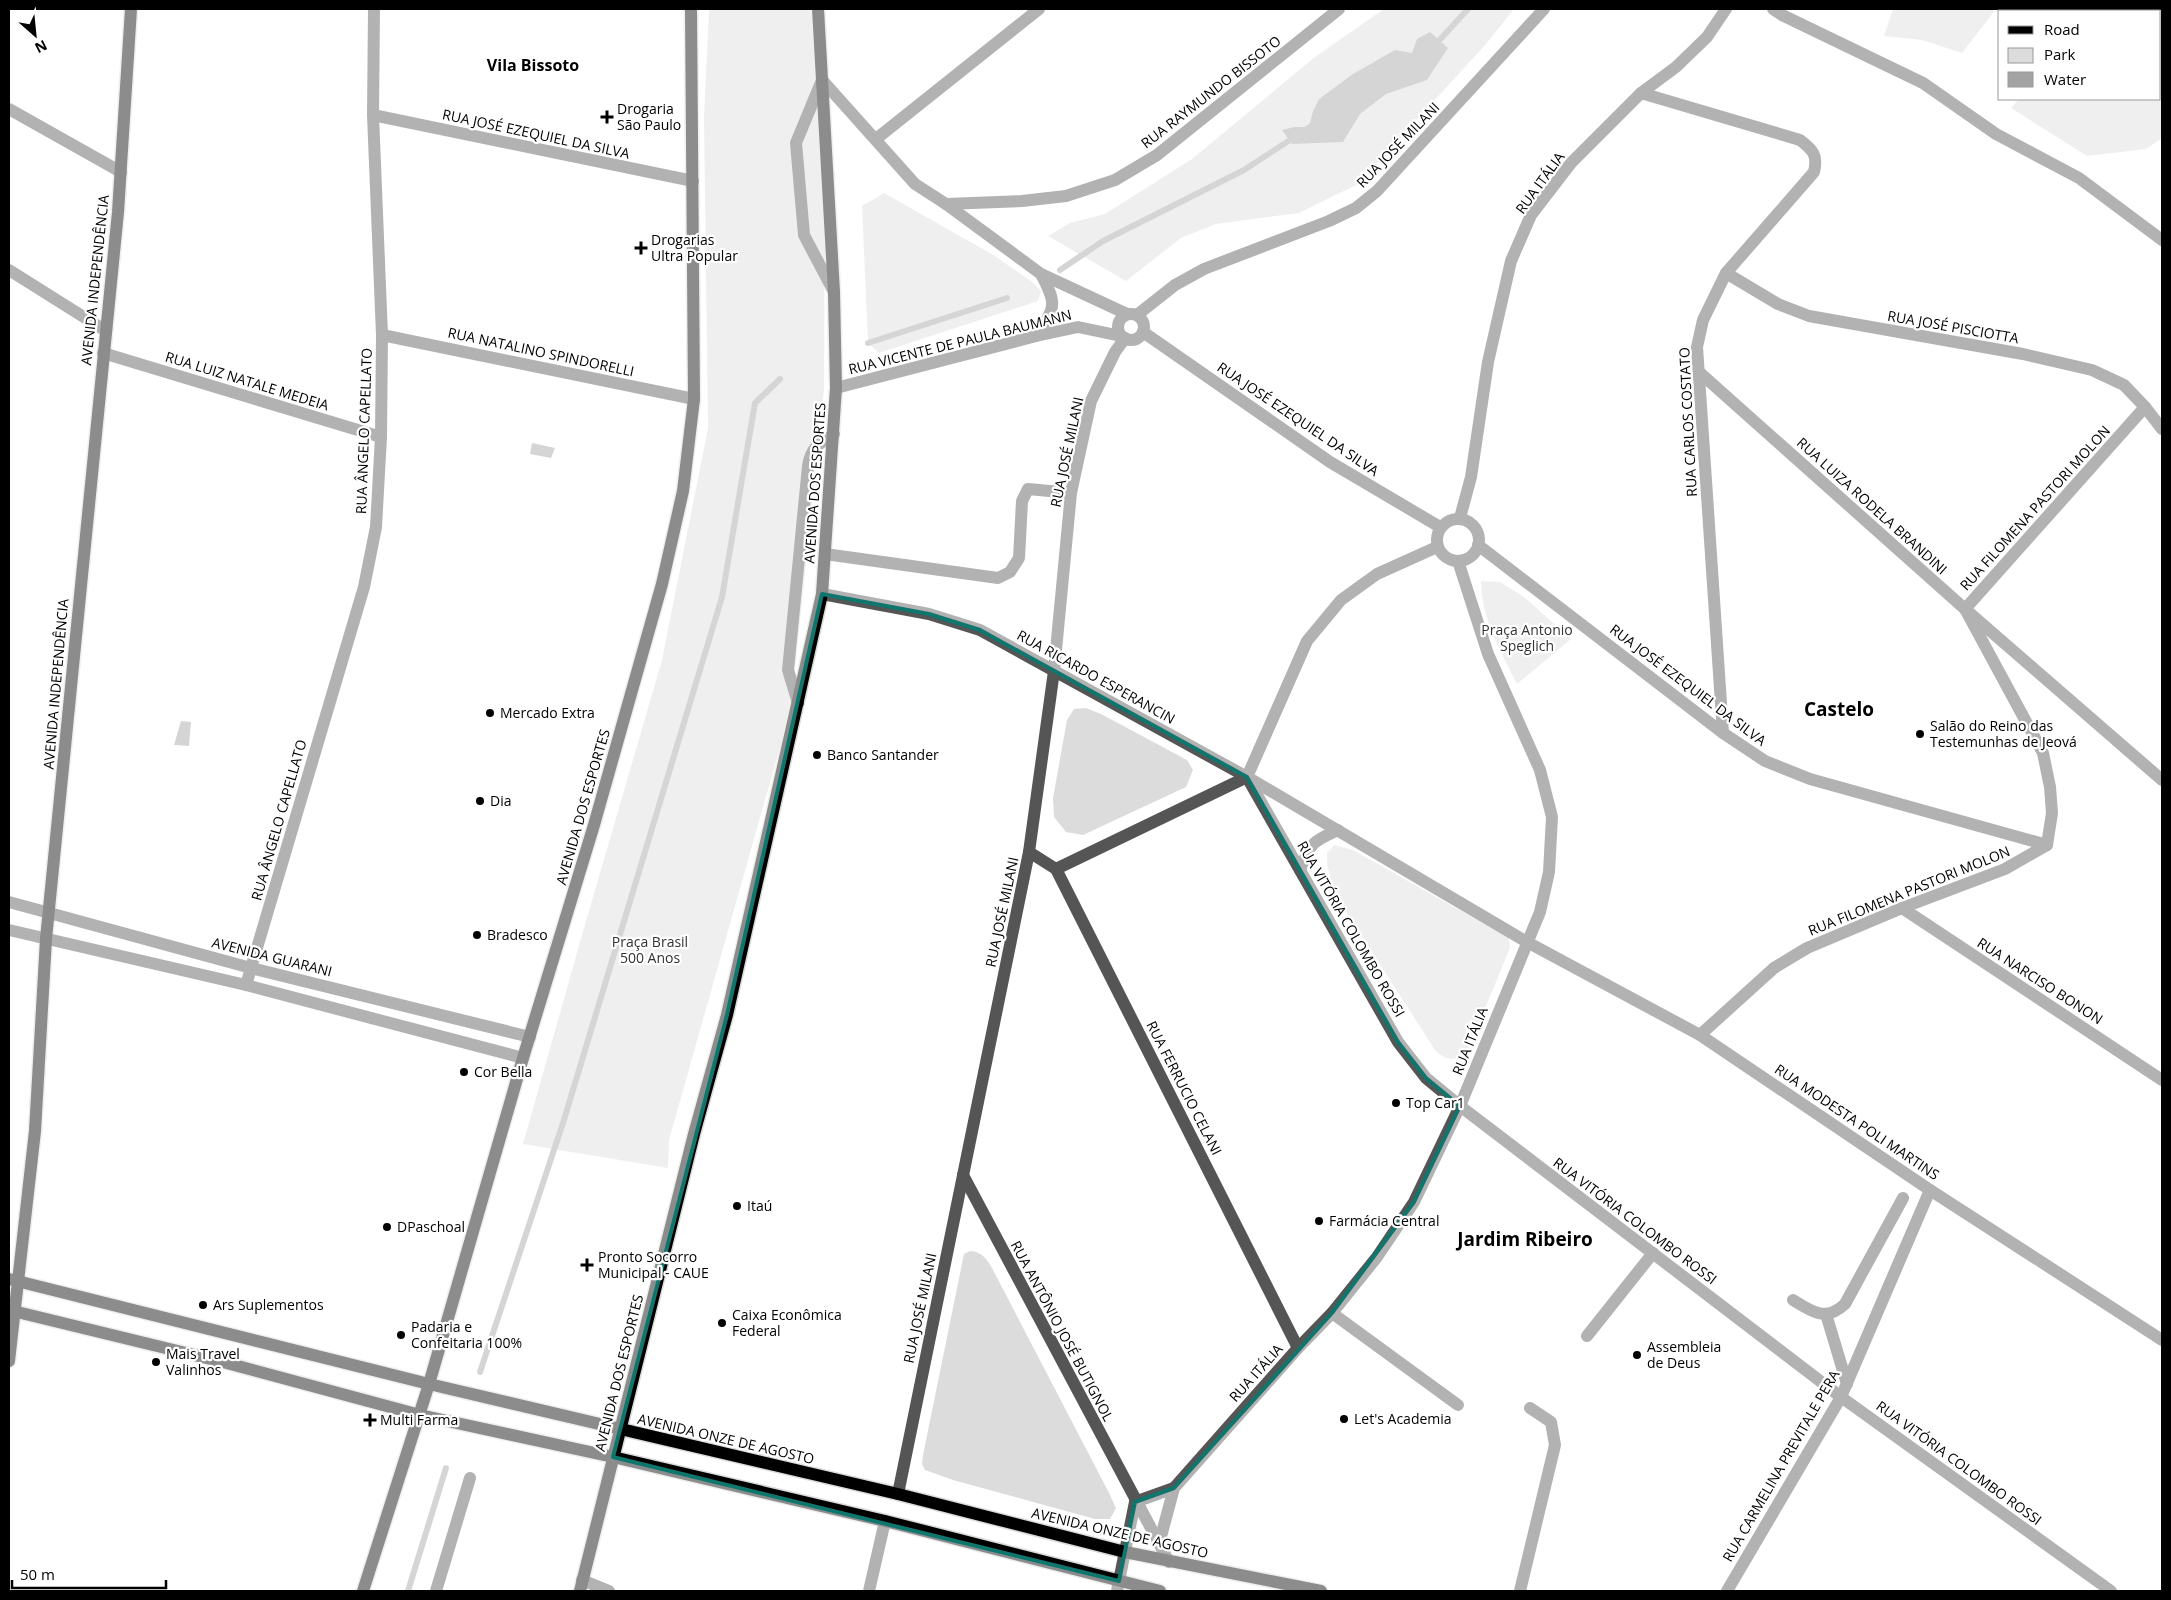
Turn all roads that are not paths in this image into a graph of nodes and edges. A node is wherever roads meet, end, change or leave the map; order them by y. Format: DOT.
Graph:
graph roads {
  1 [pos="131,9"];
  2 [pos="374,9"];
  3 [pos="691,9"];
  4 [pos="818,9"];
  5 [pos="1039,9"];
  6 [pos="1339,9"];
  7 [pos="1544,9"];
  8 [pos="1726,9"];
  9 [pos="1773,9"];
  10 [pos="822,80"];
  11 [pos="1641,93"];
  12 [pos="9,109"];
  13 [pos="373,115"];
  14 [pos="876,139"];
  15 [pos="121,172"];
  16 [pos="693,181"];
  17 [pos="946,204"];
  18 [pos="2162,240"];
  19 [pos="9,270"];
  20 [pos="1726,273"];
  21 [pos="1041,274"];
  22 [pos="834,292"];
  23 [pos="1132,314"];
  24 [pos="106,331"];
  25 [pos="1143,332"];
  26 [pos="382,335"];
  27 [pos="1036,336"];
  28 [pos="1123,337"];
  29 [pos="103,353"];
  30 [pos="1699,372"];
  31 [pos="836,388"];
  32 [pos="694,399"];
  33 [pos="2145,407"];
  34 [pos="2162,429"];
  35 [pos="834,434"];
  36 [pos="381,437"];
  37 [pos="1071,493"];
  38 [pos="1460,518"];
  39 [pos="1440,527"];
  40 [pos="1478,545"];
  41 [pos="1437,547"];
  42 [pos="825,554"];
  43 [pos="1458,561"];
  44 [pos="822,594"];
  45 [pos="1965,609"];
  46 [pos="1054,671"];
  47 [pos="798,703"];
  48 [pos="1723,733"];
  49 [pos="1247,777"];
  50 [pos="2162,780"];
  51 [pos="1338,830"];
  52 [pos="2047,845"];
  53 [pos="1030,852"];
  54 [pos="1056,868"];
  55 [pos="1300,870"];
  56 [pos="9,902"];
  57 [pos="1902,908"];
  58 [pos="50,913"];
  59 [pos="9,930"];
  60 [pos="46,940"];
  61 [pos="1527,942"];
  62 [pos="251,968"];
  63 [pos="246,985"];
  64 [pos="1700,1035"];
  65 [pos="530,1037"];
  66 [pos="523,1058"];
  67 [pos="2162,1080"];
  68 [pos="1460,1106"];
  69 [pos="963,1175"];
  70 [pos="1930,1190"];
  71 [pos="1903,1198"];
  72 [pos="1652,1253"];
  73 [pos="13,1280"];
  74 [pos="1793,1300"];
  75 [pos="12,1310"];
  76 [pos="1332,1314"];
  77 [pos="1826,1314"];
  78 [pos="1587,1336"];
  79 [pos="2162,1340"];
  80 [pos="1298,1348"];
  81 [pos="9,1361"];
  82 [pos="429,1384"];
  83 [pos="1846,1384"];
  84 [pos="1841,1397"];
  85 [pos="1458,1405"];
  86 [pos="1530,1408"];
  87 [pos="420,1415"];
  88 [pos="621,1430"];
  89 [pos="613,1457"];
  90 [pos="470,1478"];
  91 [pos="1174,1488"];
  92 [pos="898,1494"];
  93 [pos="1135,1502"];
  94 [pos="885,1521"];
  95 [pos="1159,1544"];
  96 [pos="1125,1552"];
  97 [pos="1168,1562"];
  98 [pos="581,1585"];
  99 [pos="1118,1586"];
  100 [pos="363,1591"];
  101 [pos="436,1591"];
  102 [pos="609,1591"];
  103 [pos="869,1591"];
  104 [pos="1160,1591"];
  105 [pos="1322,1591"];
  106 [pos="1520,1591"];
  107 [pos="1727,1591"];
  108 [pos="2111,1591"];
  1 -- 15 [label="main road, AVENIDA INDEPENDÊNCIA"];
  2 -- 13 [label="street, RUA ÂNGELO CAPELLATO"];
  3 -- 16 [label="main road, AVENIDA DOS ESPORTES"];
  4 -- 10 [label="main road, AVENIDA DOS ESPORTES"];
  5 -- 14 [label="street"];
  6 -- 17 [label="street, RUA RAYMUNDO BISSOTO"];
  7 -- 23 [label="street, RUA JOSÉ MILANI"];
  8 -- 11 [label="street, RUA ITÁLIA"];
  9 -- 18 [label="street"];
  10 -- 14 [label="street"];
  10 -- 22 [label="main road, AVENIDA DOS ESPORTES"];
  10 -- 22 [label="street"];
  11 -- 20 [label="street, RUA CARLOS COSTATO"];
  11 -- 38 [label="street, RUA ITÁLIA"];
  12 -- 15 [label="street"];
  13 -- 16 [label="street, RUA JOSÉ EZEQUIEL DA SILVA"];
  13 -- 26 [label="street, RUA ÂNGELO CAPELLATO"];
  14 -- 17 [label="street"];
  15 -- 24 [label="main road, AVENIDA INDEPENDÊNCIA"];
  16 -- 32 [label="main road, AVENIDA DOS ESPORTES"];
  17 -- 21 [label="street"];
  19 -- 24 [label="street"];
  20 -- 30 [label="street, RUA CARLOS COSTATO"];
  20 -- 33 [label="street, RUA JOSÉ PISCIOTTA"];
  21 -- 23 [label="street"];
  21 -- 27 [label="street"];
  22 -- 31 [label="main road, AVENIDA DOS ESPORTES"];
  23 -- 25 [label="street"];
  23 -- 28 [label="street"];
  24 -- 29 [label="main road, AVENIDA INDEPENDÊNCIA"];
  25 -- 28 [label="street"];
  25 -- 39 [label="street, RUA JOSÉ EZEQUIEL DA SILVA"];
  26 -- 32 [label="street, RUA NATALINO SPINDORELLI"];
  26 -- 36 [label="street, RUA ÂNGELO CAPELLATO"];
  27 -- 28 [label="street, RUA VICENTE DE PAULA BAUMANN"];
  27 -- 31 [label="street, RUA VICENTE DE PAULA BAUMANN"];
  28 -- 37 [label="street, RUA JOSÉ MILANI"];
  29 -- 36 [label="street, RUA LUIZ NATALE MEDEIA"];
  29 -- 58 [label="main road, AVENIDA INDEPENDÊNCIA"];
  30 -- 45 [label="street, RUA LUIZA RODELA BRANDINI"];
  30 -- 48 [label="street, RUA CARLOS COSTATO"];
  31 -- 35 [label="main road, AVENIDA DOS ESPORTES"];
  32 -- 65 [label="main road, AVENIDA DOS ESPORTES"];
  33 -- 34 [label="street, RUA JOSÉ PISCIOTTA"];
  33 -- 45 [label="street, RUA FILOMENA PASTORI MOLON"];
  35 -- 42 [label="main road, AVENIDA DOS ESPORTES"];
  35 -- 47 [label="street"];
  36 -- 62 [label="street, RUA ÂNGELO CAPELLATO"];
  37 -- 42 [label="street"];
  37 -- 46 [label="street, RUA JOSÉ MILANI"];
  38 -- 39 [label="street"];
  38 -- 40 [label="street"];
  39 -- 41 [label="street"];
  40 -- 43 [label="street"];
  40 -- 48 [label="street, RUA JOSÉ EZEQUIEL DA SILVA"];
  41 -- 43 [label="street"];
  41 -- 49 [label="street"];
  42 -- 44 [label="main road, AVENIDA DOS ESPORTES"];
  43 -- 61 [label="street, RUA ITÁLIA"];
  44 -- 46 [label="street, RUA RICARDO ESPERANCIN"];
  44 -- 47 [label="main road, AVENIDA DOS ESPORTES"];
  45 -- 50 [label="street, RUA LUIZA RODELA BRANDINI"];
  45 -- 52 [label="street, RUA FILOMENA PASTORI MOLON"];
  46 -- 49 [label="street, RUA RICARDO ESPERANCIN"];
  46 -- 53 [label="street, RUA JOSÉ MILANI"];
  47 -- 88 [label="main road, AVENIDA DOS ESPORTES"];
  48 -- 52 [label="street, RUA JOSÉ EZEQUIEL DA SILVA"];
  49 -- 51 [label="street, RUA RICARDO ESPERANCIN"];
  49 -- 54 [label="street"];
  49 -- 55 [label="street, RUA VITÓRIA COLOMBO ROSSI"];
  51 -- 55 [label="street"];
  51 -- 61 [label="street, RUA RICARDO ESPERANCIN"];
  52 -- 57 [label="street, RUA FILOMENA PASTORI MOLON"];
  53 -- 54 [label="street"];
  53 -- 69 [label="street, RUA JOSÉ MILANI"];
  54 -- 80 [label="street, RUA FERRUCIO CELANI"];
  55 -- 68 [label="street, RUA VITÓRIA COLOMBO ROSSI"];
  56 -- 58 [label="street, AVENIDA GUARANI"];
  57 -- 64 [label="street, RUA FILOMENA PASTORI MOLON"];
  57 -- 67 [label="street, RUA NARCISO BONON"];
  58 -- 60 [label="main road, AVENIDA INDEPENDÊNCIA"];
  58 -- 62 [label="street, AVENIDA GUARANI"];
  59 -- 60 [label="street"];
  60 -- 63 [label="street"];
  60 -- 73 [label="main road, AVENIDA INDEPENDÊNCIA"];
  61 -- 64 [label="street, RUA MODESTA POLI MARTINS"];
  61 -- 68 [label="street, RUA ITÁLIA"];
  62 -- 63 [label="street, RUA ÂNGELO CAPELLATO"];
  62 -- 65 [label="street, AVENIDA GUARANI"];
  63 -- 66 [label="street"];
  64 -- 70 [label="street, RUA MODESTA POLI MARTINS"];
  65 -- 66 [label="main road, AVENIDA DOS ESPORTES"];
  66 -- 82 [label="main road, AVENIDA DOS ESPORTES"];
  68 -- 72 [label="street, RUA VITÓRIA COLOMBO ROSSI"];
  68 -- 76 [label="street, RUA ITÁLIA"];
  69 -- 92 [label="street, RUA JOSÉ MILANI"];
  69 -- 93 [label="street, RUA ANTÔNIO JOSÉ BUTIGNOL"];
  70 -- 79 [label="street, RUA MODESTA POLI MARTINS"];
  70 -- 83 [label="street, RUA CARMELINA PREVITALE PERA"];
  71 -- 77 [label="street"];
  72 -- 78 [label="street"];
  72 -- 84 [label="street, RUA VITÓRIA COLOMBO ROSSI"];
  73 -- 75 [label="main road, AVENIDA INDEPENDÊNCIA"];
  73 -- 82 [label="main road, AVENIDA ONZE DE AGOSTO"];
  74 -- 77 [label="street"];
  75 -- 81 [label="main road, AVENIDA INDEPENDÊNCIA"];
  75 -- 87 [label="main road"];
  76 -- 80 [label="street, RUA ITÁLIA"];
  76 -- 85 [label="street"];
  77 -- 83 [label="street"];
  80 -- 91 [label="street, RUA ITÁLIA"];
  82 -- 87 [label="main road, AVENIDA DOS ESPORTES"];
  82 -- 88 [label="main road, AVENIDA ONZE DE AGOSTO"];
  83 -- 84 [label="street, RUA CARMELINA PREVITALE PERA"];
  84 -- 107 [label="street, RUA CARMELINA PREVITALE PERA"];
  84 -- 108 [label="street, RUA VITÓRIA COLOMBO ROSSI"];
  86 -- 106 [label="street"];
  87 -- 89 [label="main road"];
  87 -- 100 [label="main road, AVENIDA DOS ESPORTES"];
  88 -- 89 [label="main road, AVENIDA DOS ESPORTES"];
  88 -- 92 [label="main road, AVENIDA ONZE DE AGOSTO"];
  89 -- 94 [label="main road"];
  89 -- 98 [label="main road, AVENIDA DOS ESPORTES"];
  90 -- 101 [label="street"];
  91 -- 93 [label="street"];
  91 -- 95 [label="street"];
  92 -- 96 [label="main road, AVENIDA ONZE DE AGOSTO"];
  93 -- 95 [label="street, RUA ANTÔNIO JOSÉ BUTIGNOL"];
  93 -- 96 [label="street"];
  94 -- 99 [label="main road"];
  94 -- 103 [label="street"];
  95 -- 97 [label="street, RUA ANTÔNIO JOSÉ BUTIGNOL"];
  96 -- 97 [label="main road, AVENIDA ONZE DE AGOSTO"];
  96 -- 99 [label="street"];
  97 -- 105 [label="main road, AVENIDA ONZE DE AGOSTO"];
  98 -- 102 [label="street"];
  99 -- 104 [label="main road"];
}
